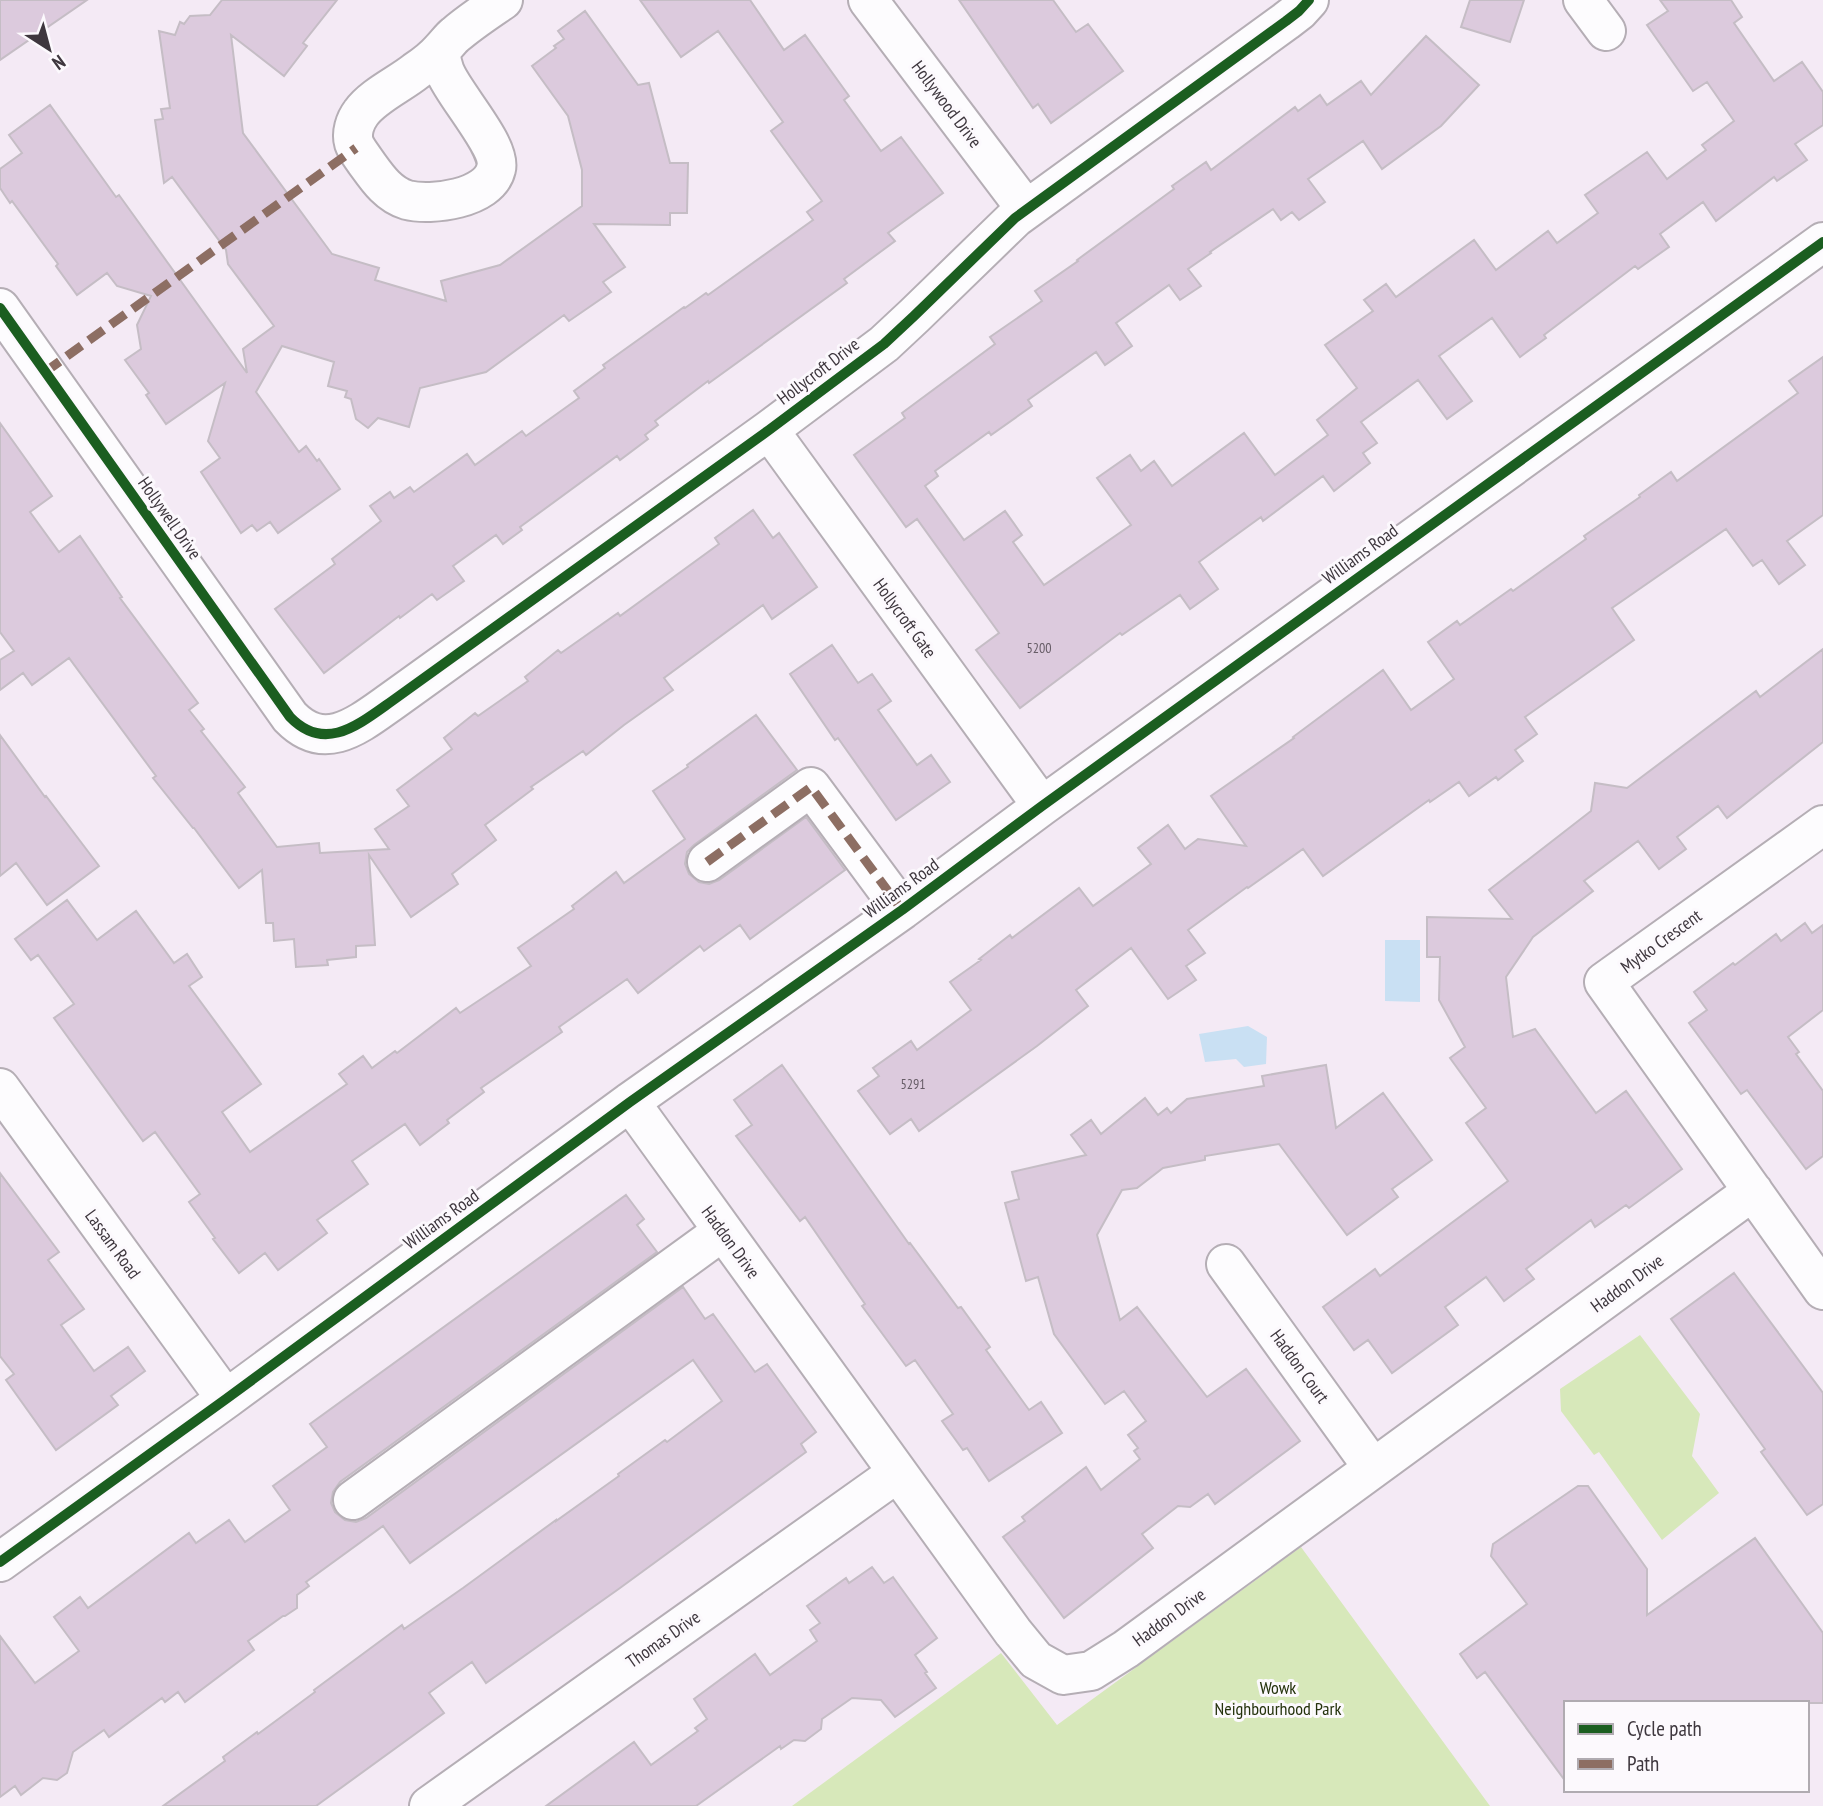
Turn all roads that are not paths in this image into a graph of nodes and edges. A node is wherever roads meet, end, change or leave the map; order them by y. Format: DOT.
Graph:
graph roads {
  1 [pos="503,0"];
  2 [pos="868,0"];
  3 [pos="1309,0"];
  4 [pos="1583,0"];
  5 [pos="1606,31"];
  6 [pos="441,51"];
  7 [pos="1026,209"];
  8 [pos="1823,242"];
  9 [pos="0,308"];
  10 [pos="769,430"];
  11 [pos="322,735"];
  12 [pos="1042,806"];
  13 [pos="1823,825"];
  14 [pos="707,862"];
  15 [pos="902,910"];
  16 [pos="0,1088"];
  17 [pos="631,1102"];
  18 [pos="1753,1191"];
  19 [pos="723,1231"];
  20 [pos="1226,1264"];
  21 [pos="1819,1277"];
  22 [pos="226,1399"];
  23 [pos="1373,1468"];
  24 [pos="897,1473"];
  25 [pos="353,1500"];
  26 [pos="0,1562"];
  27 [pos="429,1806"];
  1 -- 6 [label="street"];
  2 -- 7 [label="street, Hollywood Drive"];
  3 -- 7 [label="street, Hollycroft Drive"];
  4 -- 5 [label="street"];
  7 -- 10 [label="street, Hollycroft Drive"];
  8 -- 12 [label="street, Williams Road"];
  9 -- 11 [label="street, Hollywell Drive"];
  10 -- 11 [label="street, Hollycroft Drive"];
  10 -- 12 [label="street, Hollycroft Gate"];
  12 -- 15 [label="street, Williams Road"];
  13 -- 18 [label="street, Mytko Crescent"];
  14 -- 15 [label="street"];
  15 -- 17 [label="street, Williams Road"];
  16 -- 22 [label="street, Lassam Road"];
  17 -- 19 [label="street, Haddon Drive"];
  17 -- 22 [label="street, Williams Road"];
  18 -- 21 [label="street"];
  18 -- 23 [label="street, Haddon Drive"];
  19 -- 24 [label="street, Haddon Drive"];
  19 -- 25 [label="street"];
  20 -- 23 [label="street, Haddon Court"];
  22 -- 26 [label="street, Williams Road"];
  23 -- 24 [label="street, Haddon Drive"];
  24 -- 27 [label="street, Thomas Drive"];
}
